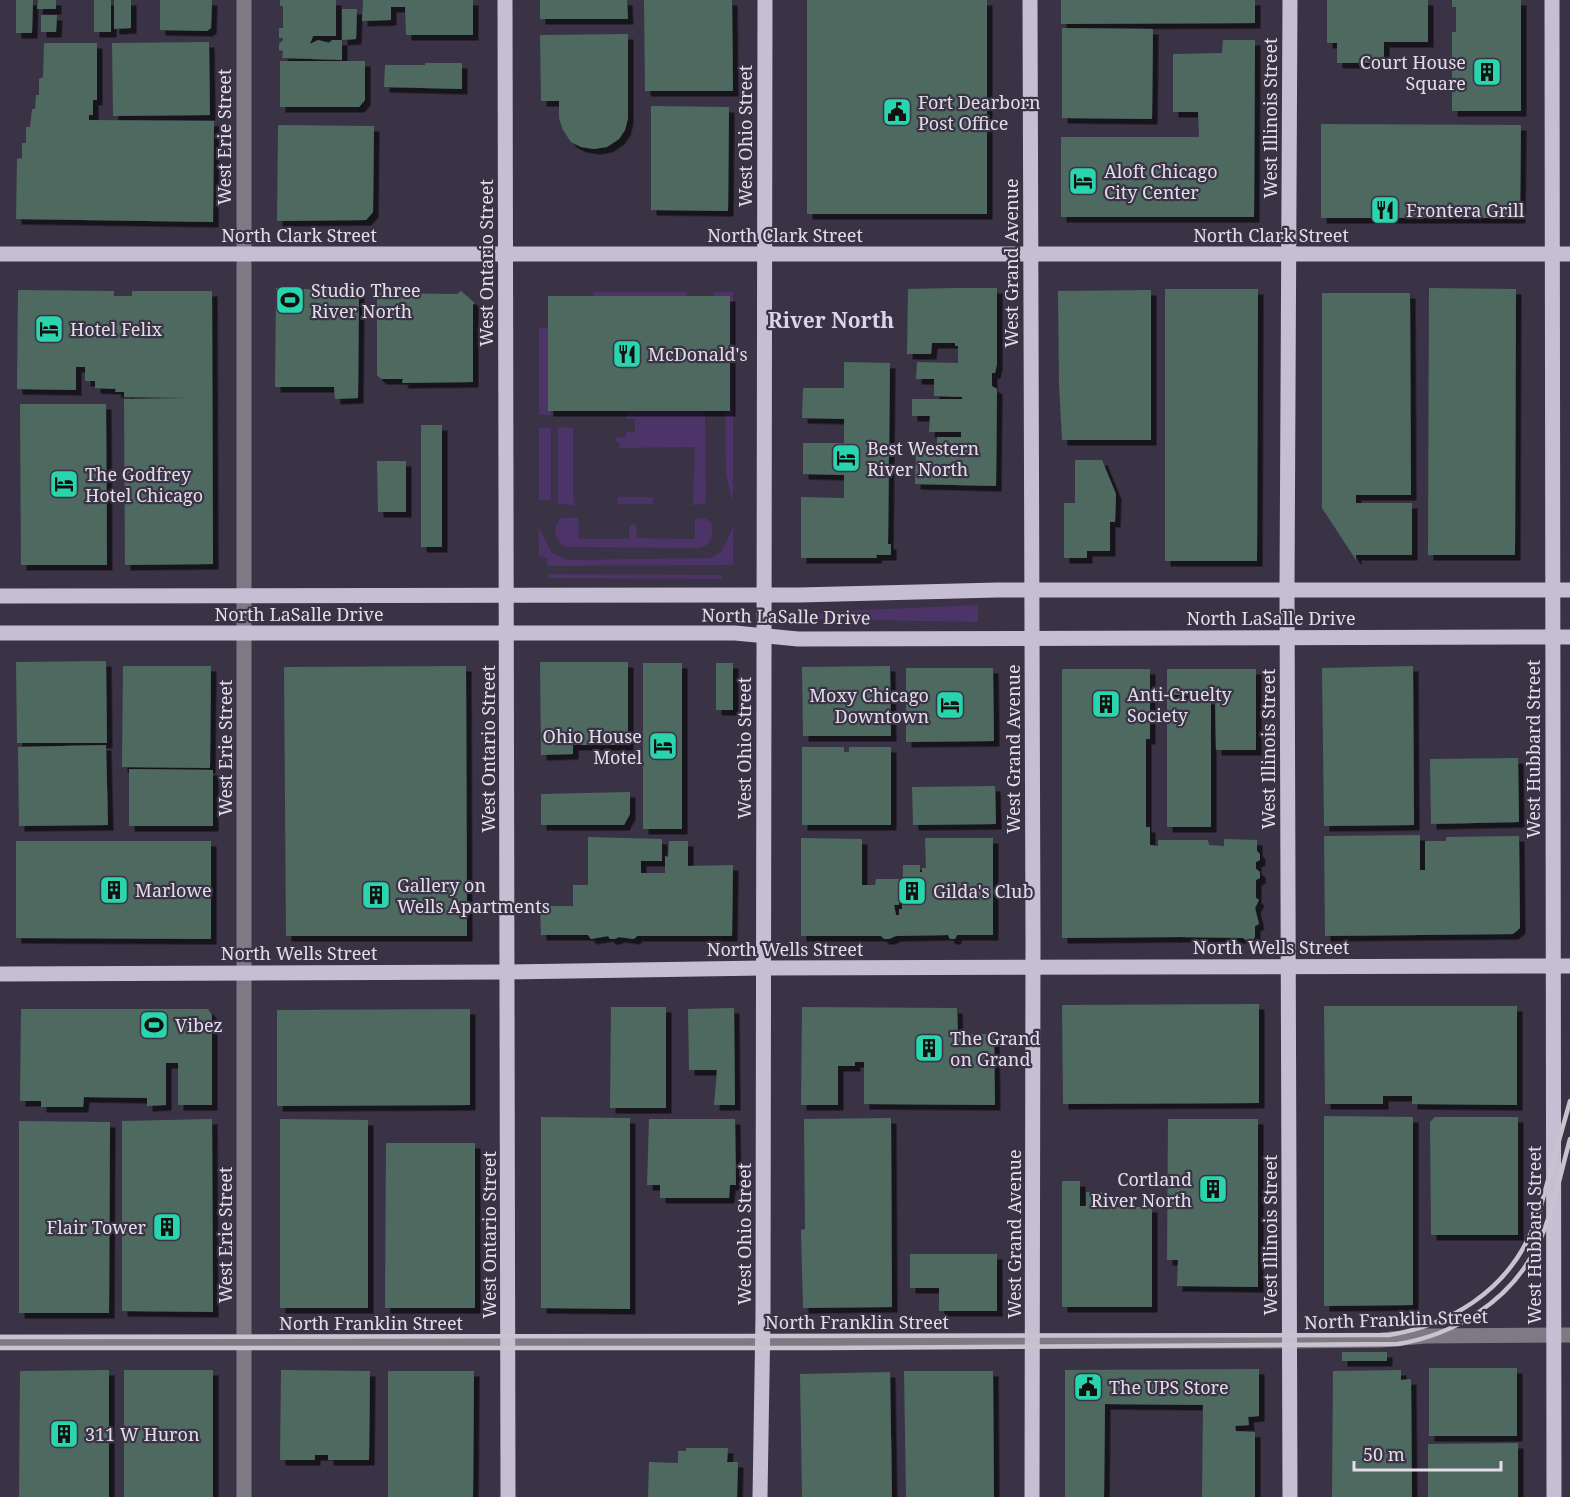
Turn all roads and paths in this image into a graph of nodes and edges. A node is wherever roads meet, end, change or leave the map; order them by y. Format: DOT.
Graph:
graph roads {
  1 [pos="244,0"];
  2 [pos="505,0"];
  3 [pos="765,0"];
  4 [pos="1030,0"];
  5 [pos="1290,0"];
  6 [pos="1552,0"];
  7 [pos="0,254"];
  8 [pos="244,254"];
  9 [pos="506,254"];
  10 [pos="765,254"];
  11 [pos="1031,254"];
  12 [pos="1289,254"];
  13 [pos="1552,255"];
  14 [pos="1570,255"];
  15 [pos="1287,590"];
  16 [pos="1552,590"];
  17 [pos="1570,590"];
  18 [pos="1032,591"];
  19 [pos="764,595"];
  20 [pos="0,596"];
  21 [pos="244,596"];
  22 [pos="507,596"];
  23 [pos="0,633"];
  24 [pos="244,633"];
  25 [pos="507,634"];
  26 [pos="764,636"];
  27 [pos="1553,637"];
  28 [pos="1570,637"];
  29 [pos="1033,638"];
  30 [pos="1287,638"];
  31 [pos="1553,966"];
  32 [pos="1570,966"];
  33 [pos="1033,967"];
  34 [pos="1288,967"];
  35 [pos="764,968"];
  36 [pos="508,972"];
  37 [pos="244,973"];
  38 [pos="0,974"];
  39 [pos="1554,1335"];
  40 [pos="1570,1335"];
  41 [pos="1033,1341"];
  42 [pos="1290,1341"];
  43 [pos="0,1342"];
  44 [pos="244,1342"];
  45 [pos="508,1342"];
  46 [pos="763,1342"];
  47 [pos="244,1497"];
  48 [pos="508,1497"];
  49 [pos="760,1497"];
  50 [pos="1032,1497"];
  51 [pos="1290,1497"];
  52 [pos="1554,1497"];
  1 -- 8 [label="street, West Erie Street"];
  2 -- 9 [label="main road, West Ontario Street"];
  3 -- 10 [label="main road, West Ohio Street"];
  4 -- 11 [label="main road, West Grand Avenue"];
  5 -- 12 [label="main road, West Illinois Street"];
  6 -- 13 [label="main road, West Hubbard Street"];
  7 -- 8 [label="main road, North Clark Street"];
  8 -- 9 [label="main road, North Clark Street"];
  8 -- 21 [label="street, West Erie Street"];
  9 -- 10 [label="main road, North Clark Street"];
  9 -- 22 [label="main road, West Ontario Street"];
  10 -- 11 [label="main road, North Clark Street"];
  10 -- 19 [label="main road, West Ohio Street"];
  11 -- 12 [label="main road, North Clark Street"];
  11 -- 18 [label="main road, West Grand Avenue"];
  12 -- 13 [label="main road, North Clark Street"];
  12 -- 15 [label="main road, West Illinois Street"];
  13 -- 14 [label="main road, North Clark Street"];
  13 -- 16 [label="main road, West Hubbard Street"];
  15 -- 16 [label="main road, North LaSalle Drive"];
  15 -- 18 [label="main road, North LaSalle Drive"];
  15 -- 30 [label="main road, West Illinois Street"];
  16 -- 17 [label="main road, North LaSalle Drive"];
  16 -- 27 [label="main road, West Hubbard Street"];
  18 -- 19 [label="main road, North LaSalle Drive"];
  18 -- 29 [label="main road, West Grand Avenue"];
  19 -- 22 [label="main road, North LaSalle Drive"];
  19 -- 26 [label="main road, West Ohio Street"];
  20 -- 21 [label="main road, North LaSalle Drive"];
  21 -- 22 [label="main road, North LaSalle Drive"];
  21 -- 24 [label="street, West Erie Street"];
  22 -- 25 [label="main road, West Ontario Street"];
  23 -- 24 [label="main road, North LaSalle Drive"];
  24 -- 25 [label="main road, North LaSalle Drive"];
  24 -- 37 [label="street, West Erie Street"];
  25 -- 26 [label="main road, North LaSalle Drive"];
  25 -- 36 [label="main road, West Ontario Street"];
  26 -- 29 [label="main road, North LaSalle Drive"];
  26 -- 35 [label="main road, West Ohio Street"];
  27 -- 28 [label="main road, North LaSalle Drive"];
  27 -- 30 [label="main road, North LaSalle Drive"];
  27 -- 31 [label="main road, West Hubbard Street"];
  29 -- 30 [label="main road, North LaSalle Drive"];
  29 -- 33 [label="main road, West Grand Avenue"];
  30 -- 34 [label="main road, West Illinois Street"];
  31 -- 32 [label="main road, North Wells Street"];
  31 -- 34 [label="main road, North Wells Street"];
  31 -- 39 [label="main road, West Hubbard Street"];
  33 -- 34 [label="main road, North Wells Street"];
  33 -- 35 [label="main road, North Wells Street"];
  33 -- 41 [label="main road, West Grand Avenue"];
  34 -- 42 [label="main road, West Illinois Street"];
  35 -- 36 [label="main road, North Wells Street"];
  35 -- 46 [label="main road, West Ohio Street"];
  36 -- 37 [label="main road, North Wells Street"];
  36 -- 45 [label="main road, West Ontario Street"];
  37 -- 38 [label="main road, North Wells Street"];
  37 -- 44 [label="street, West Erie Street"];
  39 -- 40 [label="street, North Franklin Street"];
  39 -- 42 [label="street, North Franklin Street"];
  39 -- 52 [label="main road, West Hubbard Street"];
  41 -- 42 [label="street, North Franklin Street"];
  41 -- 46 [label="street, North Franklin Street"];
  41 -- 50 [label="main road, West Grand Avenue"];
  42 -- 51 [label="main road, West Illinois Street"];
  43 -- 44 [label="street, North Franklin Street"];
  44 -- 45 [label="street, North Franklin Street"];
  44 -- 47 [label="street, West Erie Street"];
  45 -- 46 [label="street, North Franklin Street"];
  45 -- 48 [label="main road, West Ontario Street"];
  46 -- 49 [label="main road, West Ohio Street"];
}
